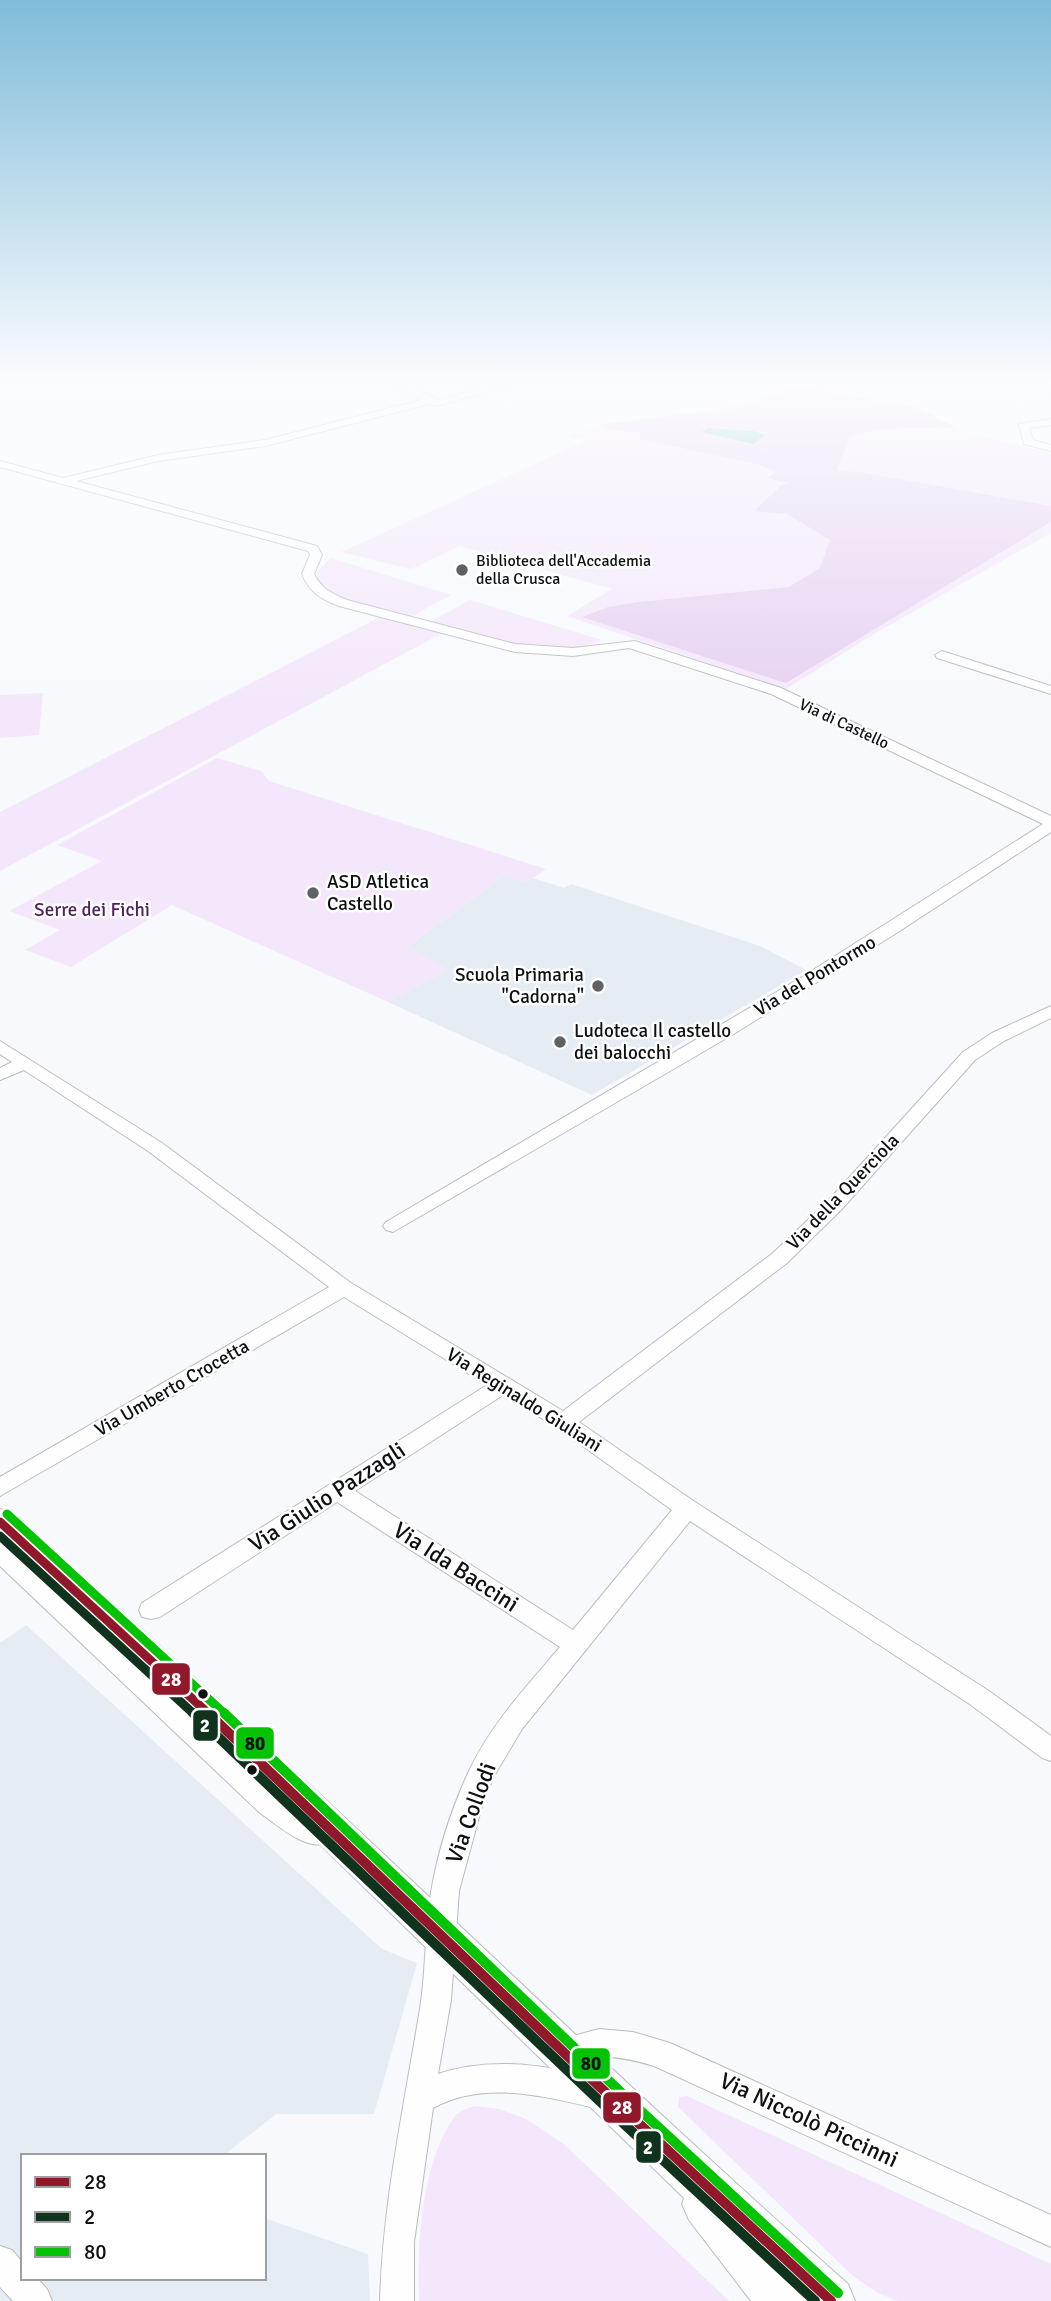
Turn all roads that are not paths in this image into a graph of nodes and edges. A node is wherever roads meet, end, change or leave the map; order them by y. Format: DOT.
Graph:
graph roads {
  1 [pos="100,491"];
  2 [pos="942,655"];
  3 [pos="1051,690"];
  4 [pos="1051,823"];
  5 [pos="1051,1011"];
  6 [pos="0,1046"];
  7 [pos="24,1063"];
  8 [pos="0,1074"];
  9 [pos="393,1226"];
  10 [pos="344,1288"];
  11 [pos="503,1385"];
  12 [pos="564,1422"];
  13 [pos="0,1488"];
  14 [pos="337,1491"];
  15 [pos="687,1508"];
  16 [pos="0,1522"];
  17 [pos="0,1552"];
  18 [pos="151,1610"];
  19 [pos="575,1644"];
  20 [pos="1051,1750"];
  21 [pos="379,1874"];
  22 [pos="440,1932"];
  23 [pos="561,2052"];
  24 [pos="606,2097"];
  25 [pos="418,2100"];
  26 [pos="1051,2231"];
  27 [pos="0,2262"];
  28 [pos="817,2297"];
  29 [pos="35,2301"];
  30 [pos="397,2301"];
  1 -- 4 [label="street, Via di Castello"];
  2 -- 3 [label="street"];
  4 -- 9 [label="street, Via del Pontormo"];
  5 -- 12 [label="street, Via della Querciola"];
  6 -- 7 [label="street, Via Reginaldo Giuliani"];
  7 -- 8 [label="street"];
  7 -- 10 [label="street, Via Reginaldo Giuliani"];
  10 -- 11 [label="street, Via Reginaldo Giuliani"];
  10 -- 13 [label="street, Via Umberto Crocetta"];
  11 -- 12 [label="street, Via Reginaldo Giuliani"];
  11 -- 14 [label="street, Via Giulio Pazzagli"];
  12 -- 15 [label="street, Via Reginaldo Giuliani"];
  14 -- 18 [label="street, Via Giulio Pazzagli"];
  14 -- 19 [label="street, Via Ida Baccini"];
  15 -- 19 [label="street, Via Collodi"];
  15 -- 20 [label="street, Via Reginaldo Giuliani"];
  16 -- 21 [label="main road"];
  17 -- 21 [label="street"];
  19 -- 22 [label="street, Via Collodi"];
  21 -- 22 [label="main road"];
  22 -- 23 [label="main road"];
  22 -- 25 [label="street, Via Collodi"];
  23 -- 24 [label="main road"];
  23 -- 26 [label="street, Via Niccolò Piccinni"];
  24 -- 25 [label="street"];
  24 -- 28 [label="main road"];
  25 -- 30 [label="street, Via Collodi"];
  27 -- 29 [label="street"];
}
